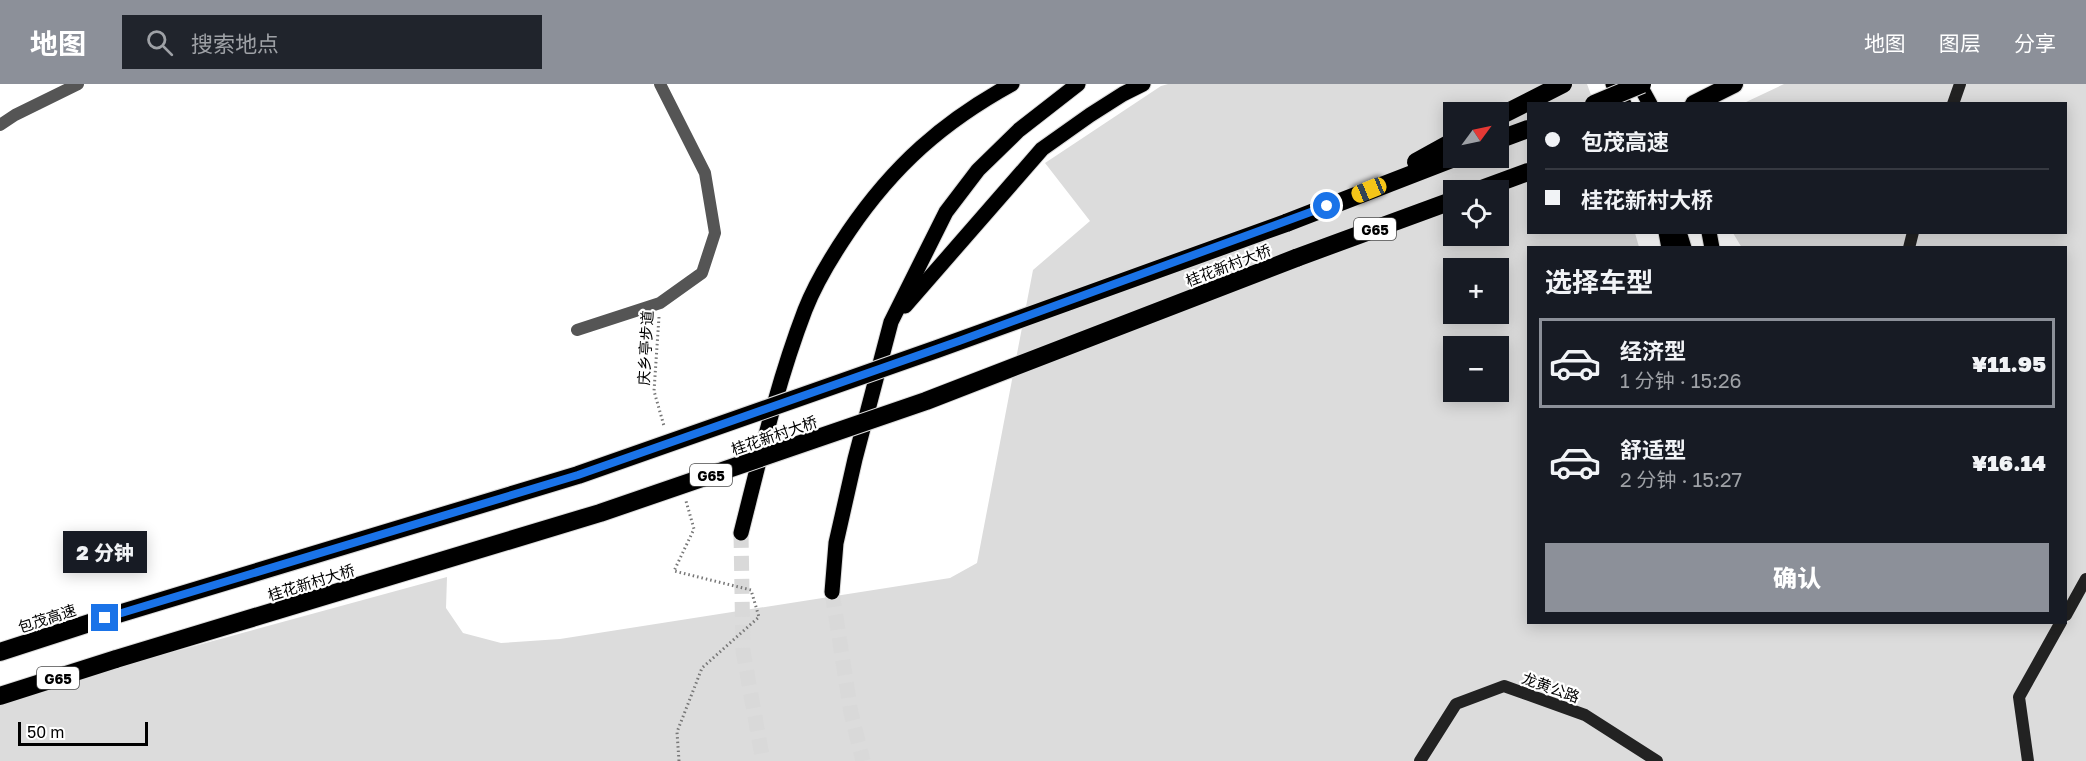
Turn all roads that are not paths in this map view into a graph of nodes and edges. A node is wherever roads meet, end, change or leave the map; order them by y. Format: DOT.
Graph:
graph roads {
  1 [pos="78,84"];
  2 [pos="660,84"];
  3 [pos="1012,84"];
  4 [pos="1078,84"];
  5 [pos="1143,84"];
  6 [pos="1563,84"];
  7 [pos="1613,84"];
  8 [pos="1640,84"];
  9 [pos="1734,84"];
  10 [pos="1960,84"];
  11 [pos="1001,89"];
  12 [pos="1527,102"];
  13 [pos="1528,102"];
  14 [pos="1599,102"];
  15 [pos="1623,102"];
  16 [pos="1649,102"];
  17 [pos="1698,102"];
  18 [pos="1954,102"];
  19 [pos="1509,111"];
  20 [pos="0,125"];
  21 [pos="1527,129"];
  22 [pos="1509,136"];
  23 [pos="1443,147"];
  24 [pos="1443,162"];
  25 [pos="1527,172"];
  26 [pos="1506,180"];
  27 [pos="1369,190"];
  28 [pos="1443,204"];
  29 [pos="891,322"];
  30 [pos="577,330"];
  31 [pos="741,533"];
  32 [pos="2086,579"];
  33 [pos="832,591"];
  34 [pos="2067,613"];
  35 [pos="105,618"];
  36 [pos="2060,624"];
  37 [pos="0,652"];
  38 [pos="0,696"];
  39 [pos="1420,761"];
  40 [pos="1657,761"];
  41 [pos="2028,761"];
  1 -- 20 [label="street"];
  2 -- 30 [label="street"];
  3 -- 11 [label="main road"];
  4 -- 29 [label="main road"];
  5 -- 29 [label="main road"];
  6 -- 13 [label="highway"];
  7 -- 15 [label="main road"];
  8 -- 14 [label="highway, bridge"];
  8 -- 16 [label="main road"];
  9 -- 17 [label="highway"];
  10 -- 18 [label="main road"];
  11 -- 31 [label="main road, bridge"];
  12 -- 19 [label="highway"];
  21 -- 22 [label="highway"];
  23 -- 27 [label="highway"];
  24 -- 27 [label="highway, G65"];
  25 -- 26 [label="highway"];
  27 -- 35 [label="highway, 桂花新村大桥 / G65, bridge"];
  28 -- 38 [label="highway, 桂花新村大桥 / G65, bridge"];
  29 -- 33 [label="main road, bridge"];
  32 -- 34 [label="main road"];
  35 -- 37 [label="highway, 包茂高速 / G65"];
  36 -- 41 [label="main road"];
  39 -- 40 [label="main road, 龙黄公路"];
}
